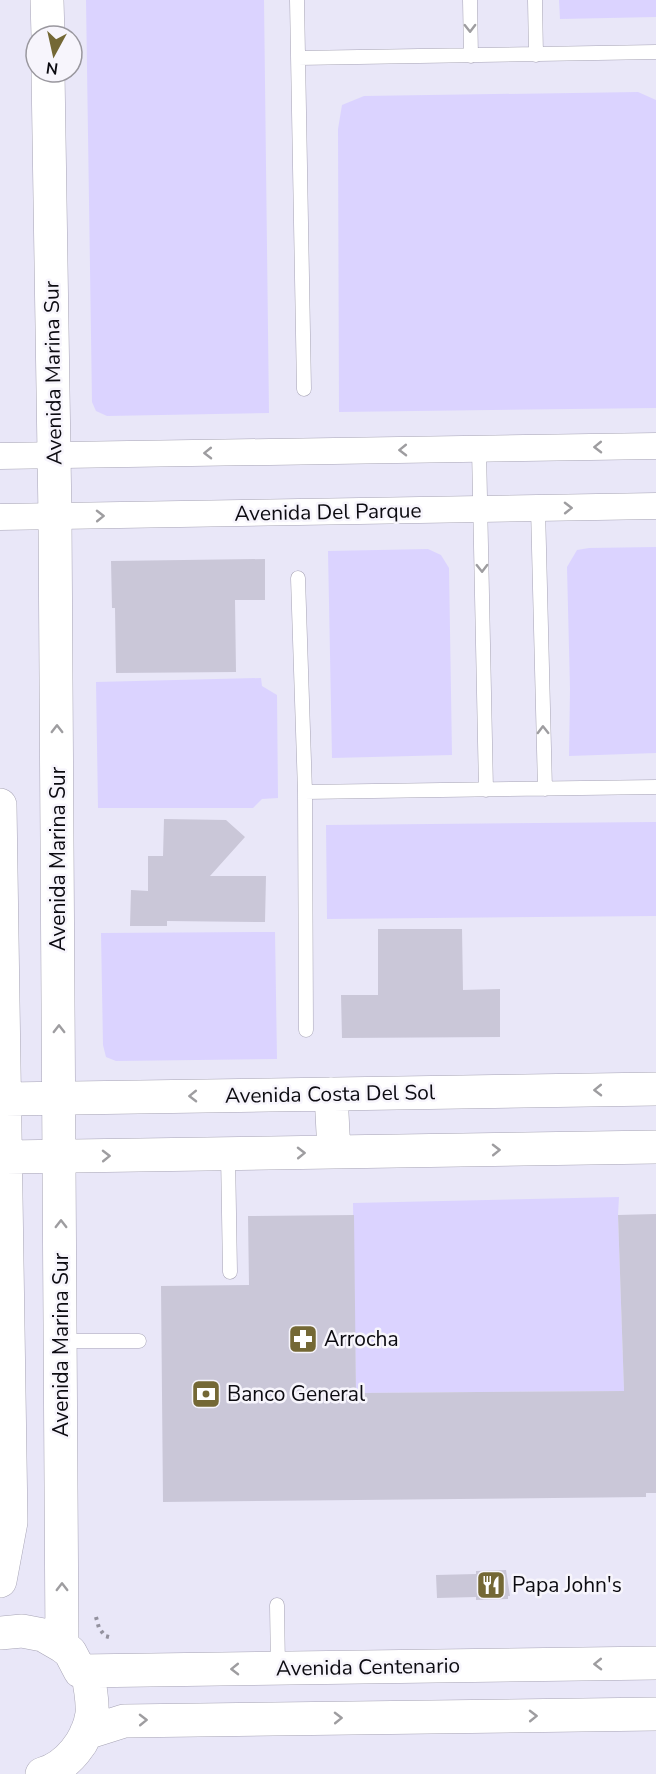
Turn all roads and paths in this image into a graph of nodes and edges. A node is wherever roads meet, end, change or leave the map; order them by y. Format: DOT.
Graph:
graph roads {
  1 [pos="47,0"];
  2 [pos="297,0"];
  3 [pos="470,0"];
  4 [pos="535,0"];
  5 [pos="48,24"];
  6 [pos="656,52"];
  7 [pos="536,55"];
  8 [pos="471,56"];
  9 [pos="298,58"];
  10 [pos="48,84"];
  11 [pos="304,389"];
  12 [pos="656,446"];
  13 [pos="479,449"];
  14 [pos="54,455"];
  15 [pos="0,456"];
  16 [pos="656,506"];
  17 [pos="538,508"];
  18 [pos="481,509"];
  19 [pos="0,517"];
  20 [pos="55,517"];
  21 [pos="298,579"];
  22 [pos="656,786"];
  23 [pos="545,789"];
  24 [pos="486,790"];
  25 [pos="305,792"];
  26 [pos="0,806"];
  27 [pos="306,1030"];
  28 [pos="656,1089"];
  29 [pos="331,1094"];
  30 [pos="5,1099"];
  31 [pos="60,1099"];
  32 [pos="656,1147"];
  33 [pos="334,1152"];
  34 [pos="228,1154"];
  35 [pos="60,1156"];
  36 [pos="6,1157"];
  37 [pos="230,1272"];
  38 [pos="61,1341"];
  39 [pos="138,1341"];
  40 [pos="0,1581"];
  41 [pos="62,1595"];
  42 [pos="277,1605"];
  43 [pos="0,1633"];
  44 [pos="71,1658"];
  45 [pos="656,1663"];
  46 [pos="493,1666"];
  47 [pos="278,1668"];
  48 [pos="123,1671"];
  49 [pos="656,1714"];
  50 [pos="495,1717"];
  51 [pos="76,1754"];
  52 [pos="42,1774"];
  1 -- 5 [label="street"];
  2 -- 9 [label="lane"];
  3 -- 8 [label="lane, one-way"];
  4 -- 7 [label="lane"];
  6 -- 7 [label="lane"];
  7 -- 8 [label="lane"];
  8 -- 9 [label="lane"];
  9 -- 11 [label="lane"];
  10 -- 14 [label="street, Avenida Marina Sur"];
  12 -- 13 [label="street, one-way"];
  13 -- 14 [label="street, one-way"];
  13 -- 18 [label="lane"];
  14 -- 15 [label="street"];
  14 -- 20 [label="street, Avenida Marina Sur"];
  17 -- 16 [label="street, Avenida Del Parque, one-way"];
  17 -- 18 [label="street, Avenida Del Parque"];
  23 -- 17 [label="lane, one-way"];
  20 -- 18 [label="street, Avenida Del Parque, one-way"];
  18 -- 24 [label="lane, one-way"];
  19 -- 20 [label="street, Avenida Del Parque"];
  31 -- 20 [label="street, Avenida Marina Sur, one-way"];
  21 -- 25 [label="lane"];
  22 -- 23 [label="lane"];
  23 -- 24 [label="lane"];
  24 -- 25 [label="lane"];
  25 -- 27 [label="lane"];
  26 -- 30 [label="street"];
  28 -- 29 [label="street, Avenida Costa Del Sol, one-way"];
  29 -- 31 [label="street, Avenida Costa Del Sol, one-way"];
  29 -- 33 [label="street"];
  30 -- 31 [label="street, Avenida Costa Del Sol"];
  30 -- 36 [label="street"];
  31 -- 35 [label="street, Avenida Marina Sur"];
  33 -- 32 [label="street, one-way"];
  34 -- 33 [label="street, one-way"];
  35 -- 34 [label="street, one-way"];
  34 -- 37 [label="lane"];
  35 -- 36 [label="street"];
  38 -- 35 [label="street, Avenida Marina Sur, one-way"];
  36 -- 40 [label="street"];
  38 -- 39 [label="lane"];
  41 -- 38 [label="street, Avenida Marina Sur, one-way"];
  41 -- 44 [label="street, Avenida Marina Sur"];
  41 -- 48 [label="path"];
  42 -- 47 [label="lane"];
  43 -- 44 [label="street"];
  44 -- 48 [label="street, Avenida Centenario"];
  44 -- 51 [label="street"];
  45 -- 46 [label="street, Avenida Centenario, one-way"];
  46 -- 47 [label="street, Avenida Centenario"];
  46 -- 50 [label="street"];
  47 -- 48 [label="street, Avenida Centenario, one-way"];
  50 -- 49 [label="street, one-way"];
  51 -- 50 [label="street, one-way"];
  51 -- 52 [label="street"];
}
